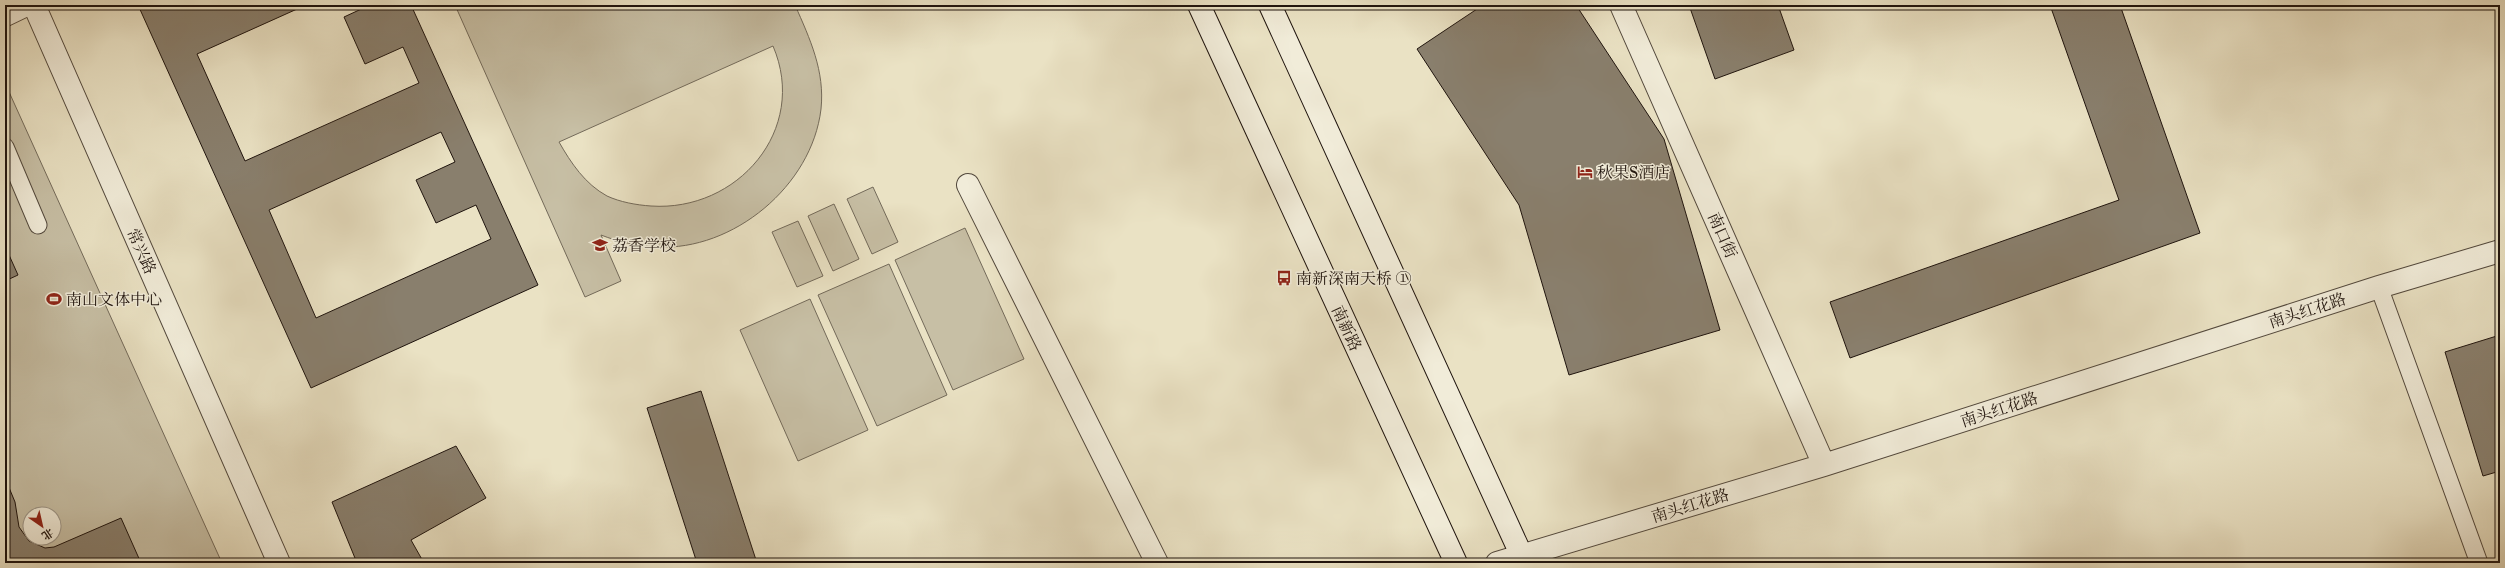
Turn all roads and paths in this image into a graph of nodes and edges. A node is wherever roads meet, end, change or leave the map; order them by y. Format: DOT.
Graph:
graph roads {
  1 [pos="33,5"];
  2 [pos="1199,5"];
  3 [pos="1270,5"];
  4 [pos="1621,5"];
  5 [pos="5,18"];
  6 [pos="5,147"];
  7 [pos="968,185"];
  8 [pos="38,225"];
  9 [pos="2500,251"];
  10 [pos="2379,287"];
  11 [pos="1824,465"];
  12 [pos="1524,559"];
  13 [pos="279,563"];
  14 [pos="1157,563"];
  15 [pos="1456,563"];
  16 [pos="1497,563"];
  17 [pos="2479,563"];
  1 -- 5 [label="lane"];
  1 -- 13 [label="street, 常兴路"];
  2 -- 15 [label="street, 南新路"];
  3 -- 12 [label="street"];
  4 -- 11 [label="street, 南口街"];
  6 -- 8 [label="lane"];
  7 -- 14 [label="street"];
  9 -- 10 [label="street, 南头红花路"];
  10 -- 11 [label="street, 南头红花路"];
  10 -- 17 [label="lane"];
  11 -- 12 [label="street, 南头红花路"];
  12 -- 16 [label="street, 南头红花路"];
}
